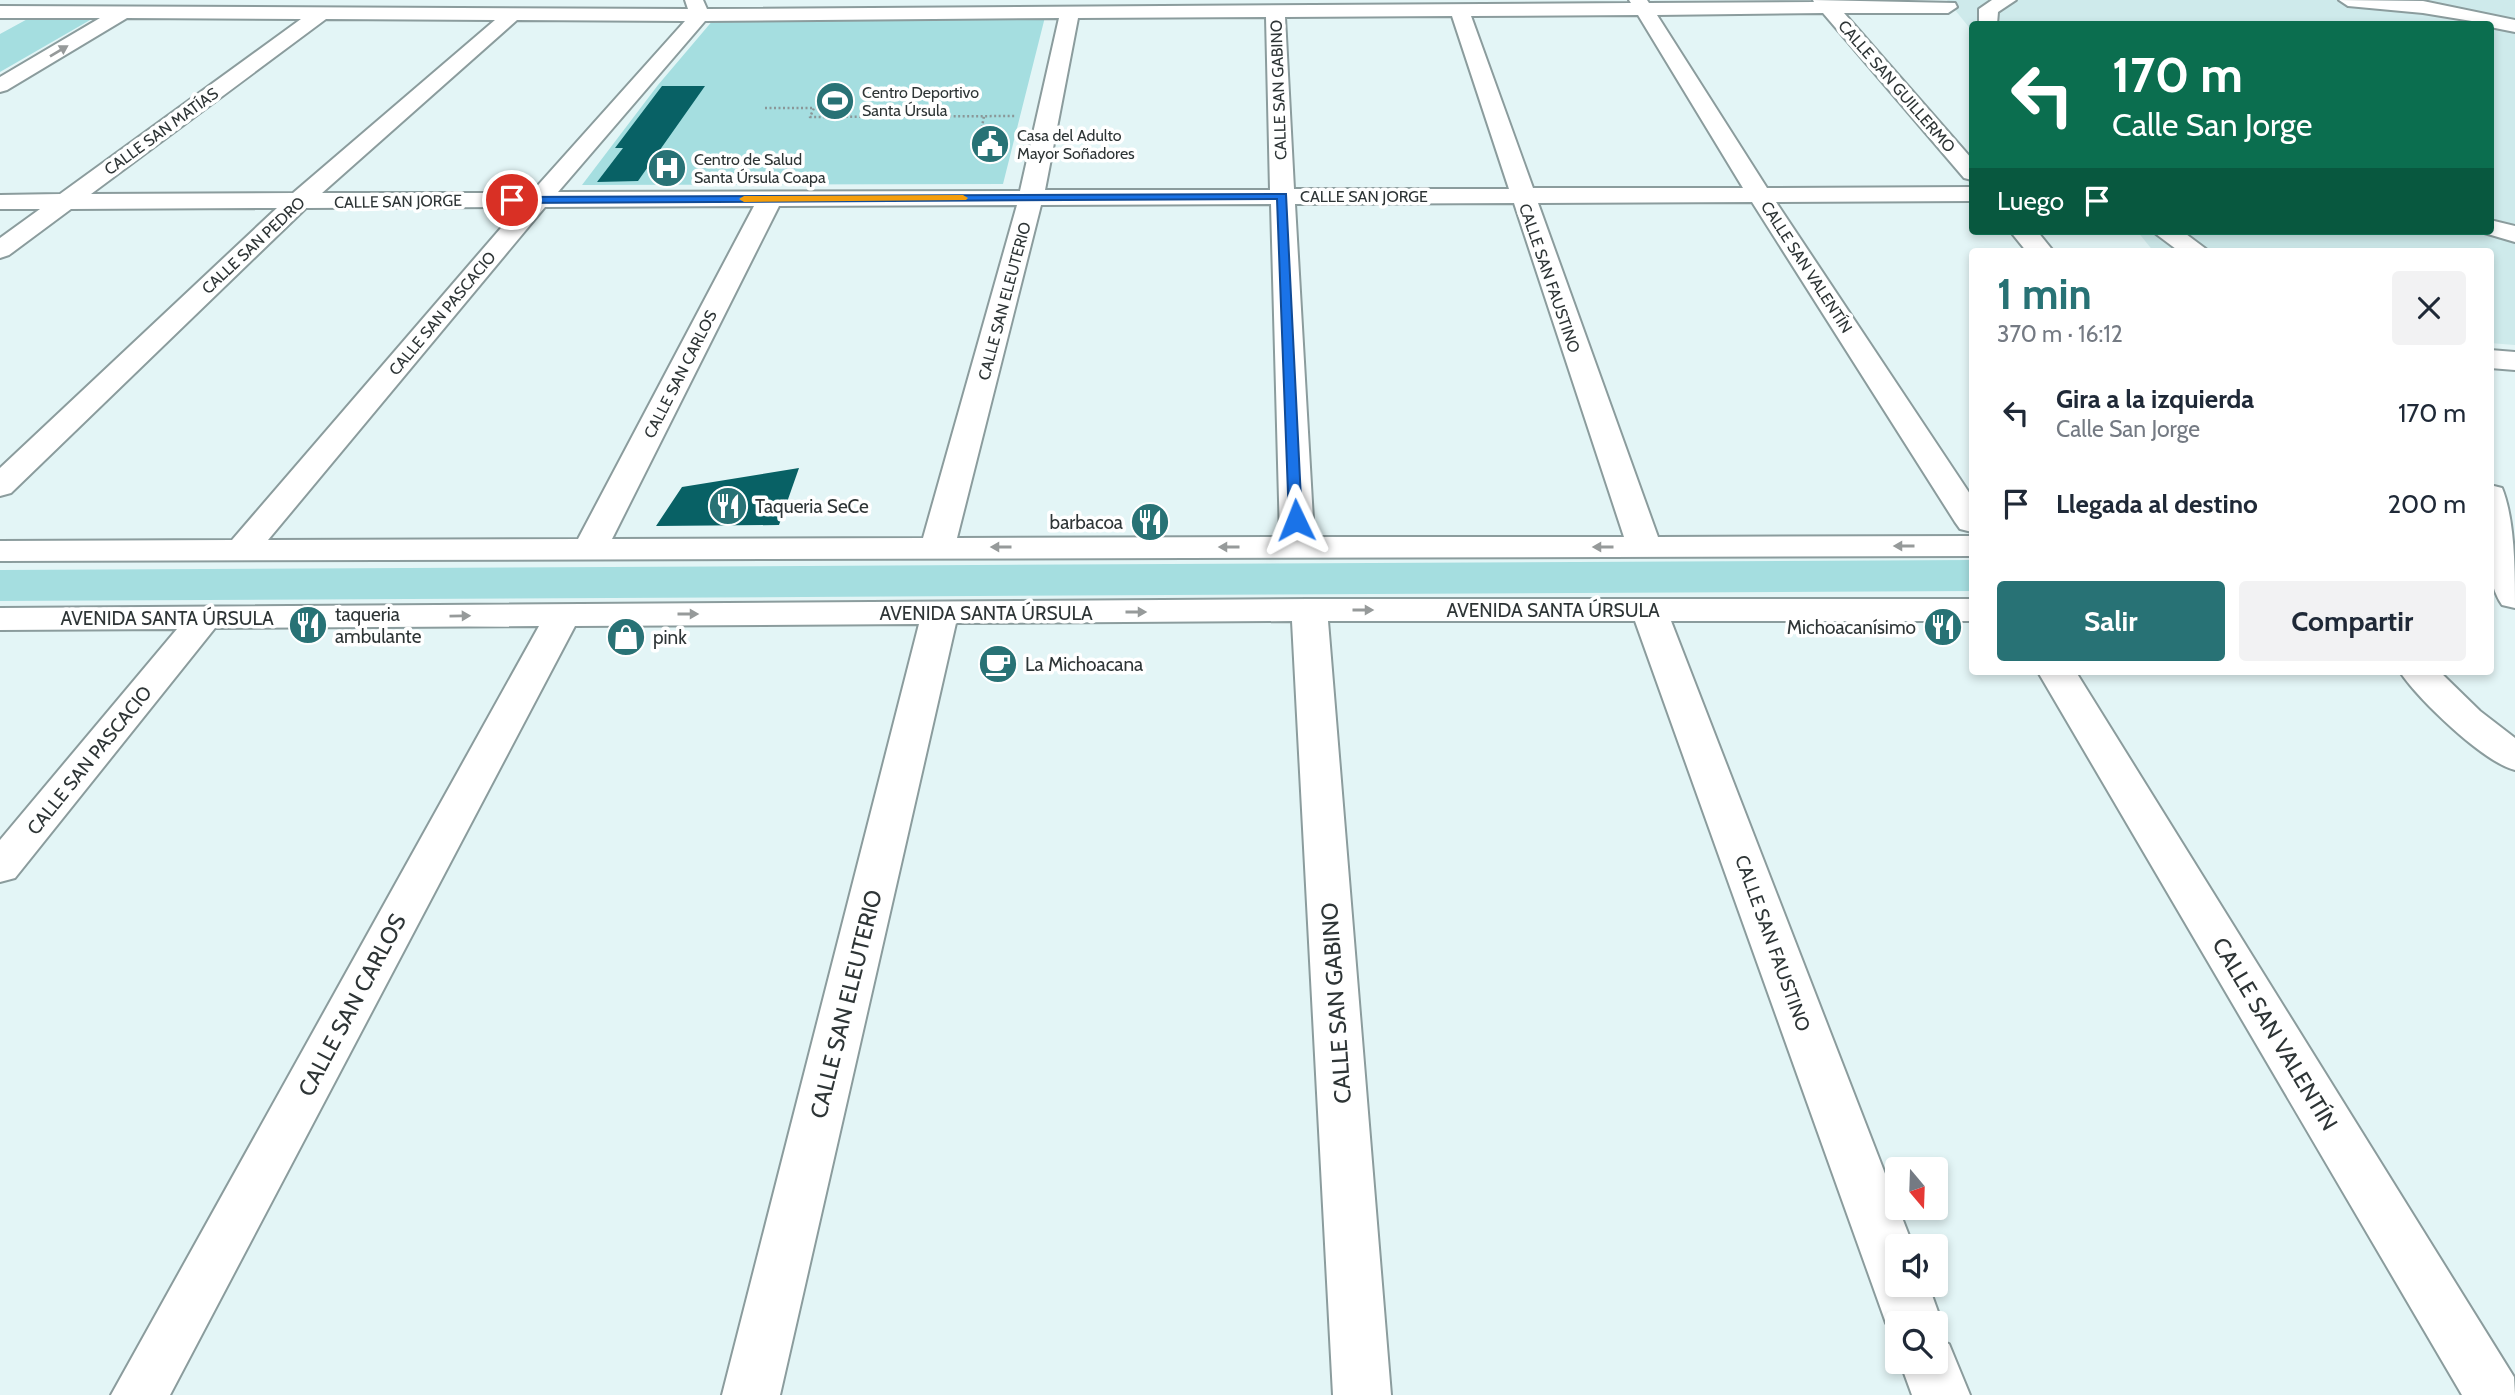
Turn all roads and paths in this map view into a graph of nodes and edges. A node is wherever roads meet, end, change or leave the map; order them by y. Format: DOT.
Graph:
graph roads {
  1 [pos="2007,0"];
  2 [pos="2348,0"];
  3 [pos="1825,4"];
  4 [pos="1640,5"];
  5 [pos="1027,6"];
  6 [pos="858,7"];
  7 [pos="1948,7"];
  8 [pos="697,8"];
  9 [pos="1459,9"];
  10 [pos="1275,10"];
  11 [pos="0,12"];
  12 [pos="29,12"];
  13 [pos="124,12"];
  14 [pos="1070,12"];
  15 [pos="322,13"];
  16 [pos="514,13"];
  17 [pos="1988,21"];
  18 [pos="2491,21"];
  19 [pos="2494,22"];
  20 [pos="2515,26"];
  21 [pos="0,28"];
  22 [pos="0,86"];
  23 [pos="765,108"];
  24 [pos="985,116"];
  25 [pos="1021,116"];
  26 [pos="981,132"];
  27 [pos="1969,170"];
  28 [pos="1521,194"];
  29 [pos="1759,194"];
  30 [pos="1969,194"];
  31 [pos="1282,196"];
  32 [pos="1031,198"];
  33 [pos="770,199"];
  34 [pos="538,200"];
  35 [pos="0,202"];
  36 [pos="64,202"];
  37 [pos="298,202"];
  38 [pos="2494,228"];
  39 [pos="2515,234"];
  40 [pos="2171,235"];
  41 [pos="2191,248"];
  42 [pos="0,250"];
  43 [pos="2494,359"];
  44 [pos="2515,361"];
  45 [pos="0,486"];
  46 [pos="2494,511"];
  47 [pos="1969,517"];
  48 [pos="1969,546"];
  49 [pos="938,547"];
  50 [pos="1297,547"];
  51 [pos="1644,547"];
  52 [pos="242,550"];
  53 [pos="589,550"];
  54 [pos="0,551"];
  55 [pos="2515,597"];
  56 [pos="1309,610"];
  57 [pos="1649,610"];
  58 [pos="1969,610"];
  59 [pos="940,614"];
  60 [pos="563,615"];
  61 [pos="0,619"];
  62 [pos="204,619"];
  63 [pos="2059,675"];
  64 [pos="2422,675"];
  65 [pos="2515,758"];
  66 [pos="0,868"];
  67 [pos="1885,1244"];
  68 [pos="1933,1374"];
  69 [pos="141,1395"];
  70 [pos="751,1395"];
  71 [pos="1362,1395"];
  72 [pos="1941,1395"];
  73 [pos="2493,1395"];
  1 -- 17 [label="street"];
  2 -- 18 [label="street"];
  3 -- 4 [label="street"];
  3 -- 7 [label="street"];
  3 -- 27 [label="street, CALLE SAN GUILLERMO"];
  4 -- 9 [label="street"];
  4 -- 29 [label="street, CALLE SAN VALENTÍN"];
  5 -- 6 [label="street"];
  5 -- 14 [label="street"];
  6 -- 8 [label="street"];
  8 -- 16 [label="street"];
  8 -- 34 [label="street, CALLE SAN PASCACIO"];
  9 -- 10 [label="street"];
  9 -- 28 [label="street, CALLE SAN FAUSTINO"];
  10 -- 14 [label="street"];
  10 -- 31 [label="street, CALLE SAN GABINO"];
  11 -- 12 [label="street"];
  12 -- 13 [label="street"];
  12 -- 21 [label="street"];
  13 -- 15 [label="street"];
  22 -- 13 [label="street, one-way"];
  14 -- 32 [label="street, CALLE SAN ELEUTERIO"];
  15 -- 16 [label="street"];
  15 -- 36 [label="street, CALLE SAN MATÍAS"];
  16 -- 37 [label="street, CALLE SAN PEDRO"];
  19 -- 20 [label="street"];
  23 -- 24 [label="path"];
  24 -- 25 [label="path"];
  24 -- 26 [label="path"];
  28 -- 29 [label="street, CALLE SAN JORGE"];
  28 -- 31 [label="street, CALLE SAN JORGE"];
  28 -- 51 [label="street, CALLE SAN FAUSTINO"];
  29 -- 30 [label="street, CALLE SAN JORGE"];
  29 -- 47 [label="street, CALLE SAN VALENTÍN"];
  31 -- 32 [label="street, CALLE SAN JORGE"];
  31 -- 50 [label="street, CALLE SAN GABINO"];
  32 -- 33 [label="street, CALLE SAN JORGE"];
  32 -- 49 [label="street, CALLE SAN ELEUTERIO"];
  33 -- 34 [label="street, CALLE SAN JORGE"];
  33 -- 53 [label="street, CALLE SAN CARLOS"];
  34 -- 37 [label="street, CALLE SAN JORGE"];
  34 -- 52 [label="street, CALLE SAN PASCACIO"];
  35 -- 36 [label="street, CALLE SAN JORGE"];
  36 -- 37 [label="street, CALLE SAN JORGE"];
  36 -- 42 [label="street, CALLE SAN MATÍAS"];
  37 -- 45 [label="street, CALLE SAN PEDRO"];
  38 -- 39 [label="street"];
  40 -- 41 [label="street"];
  43 -- 44 [label="street"];
  46 -- 55 [label="street"];
  48 -- 51 [label="street, one-way"];
  50 -- 49 [label="street, one-way"];
  49 -- 53 [label="street"];
  51 -- 50 [label="street, one-way"];
  52 -- 53 [label="street"];
  52 -- 54 [label="street"];
  56 -- 57 [label="street, AVENIDA SANTA ÚRSULA, one-way"];
  59 -- 56 [label="street, AVENIDA SANTA ÚRSULA, one-way"];
  56 -- 71 [label="street, CALLE SAN GABINO"];
  57 -- 58 [label="street, AVENIDA SANTA ÚRSULA"];
  57 -- 67 [label="street, CALLE SAN FAUSTINO"];
  60 -- 59 [label="street, AVENIDA SANTA ÚRSULA, one-way"];
  59 -- 70 [label="street, CALLE SAN ELEUTERIO"];
  62 -- 60 [label="street, AVENIDA SANTA ÚRSULA, one-way"];
  60 -- 69 [label="street, CALLE SAN CARLOS"];
  61 -- 62 [label="street, AVENIDA SANTA ÚRSULA"];
  62 -- 66 [label="street, CALLE SAN PASCACIO"];
  63 -- 73 [label="street, CALLE SAN VALENTÍN"];
  64 -- 65 [label="street"];
  68 -- 72 [label="street"];
}
